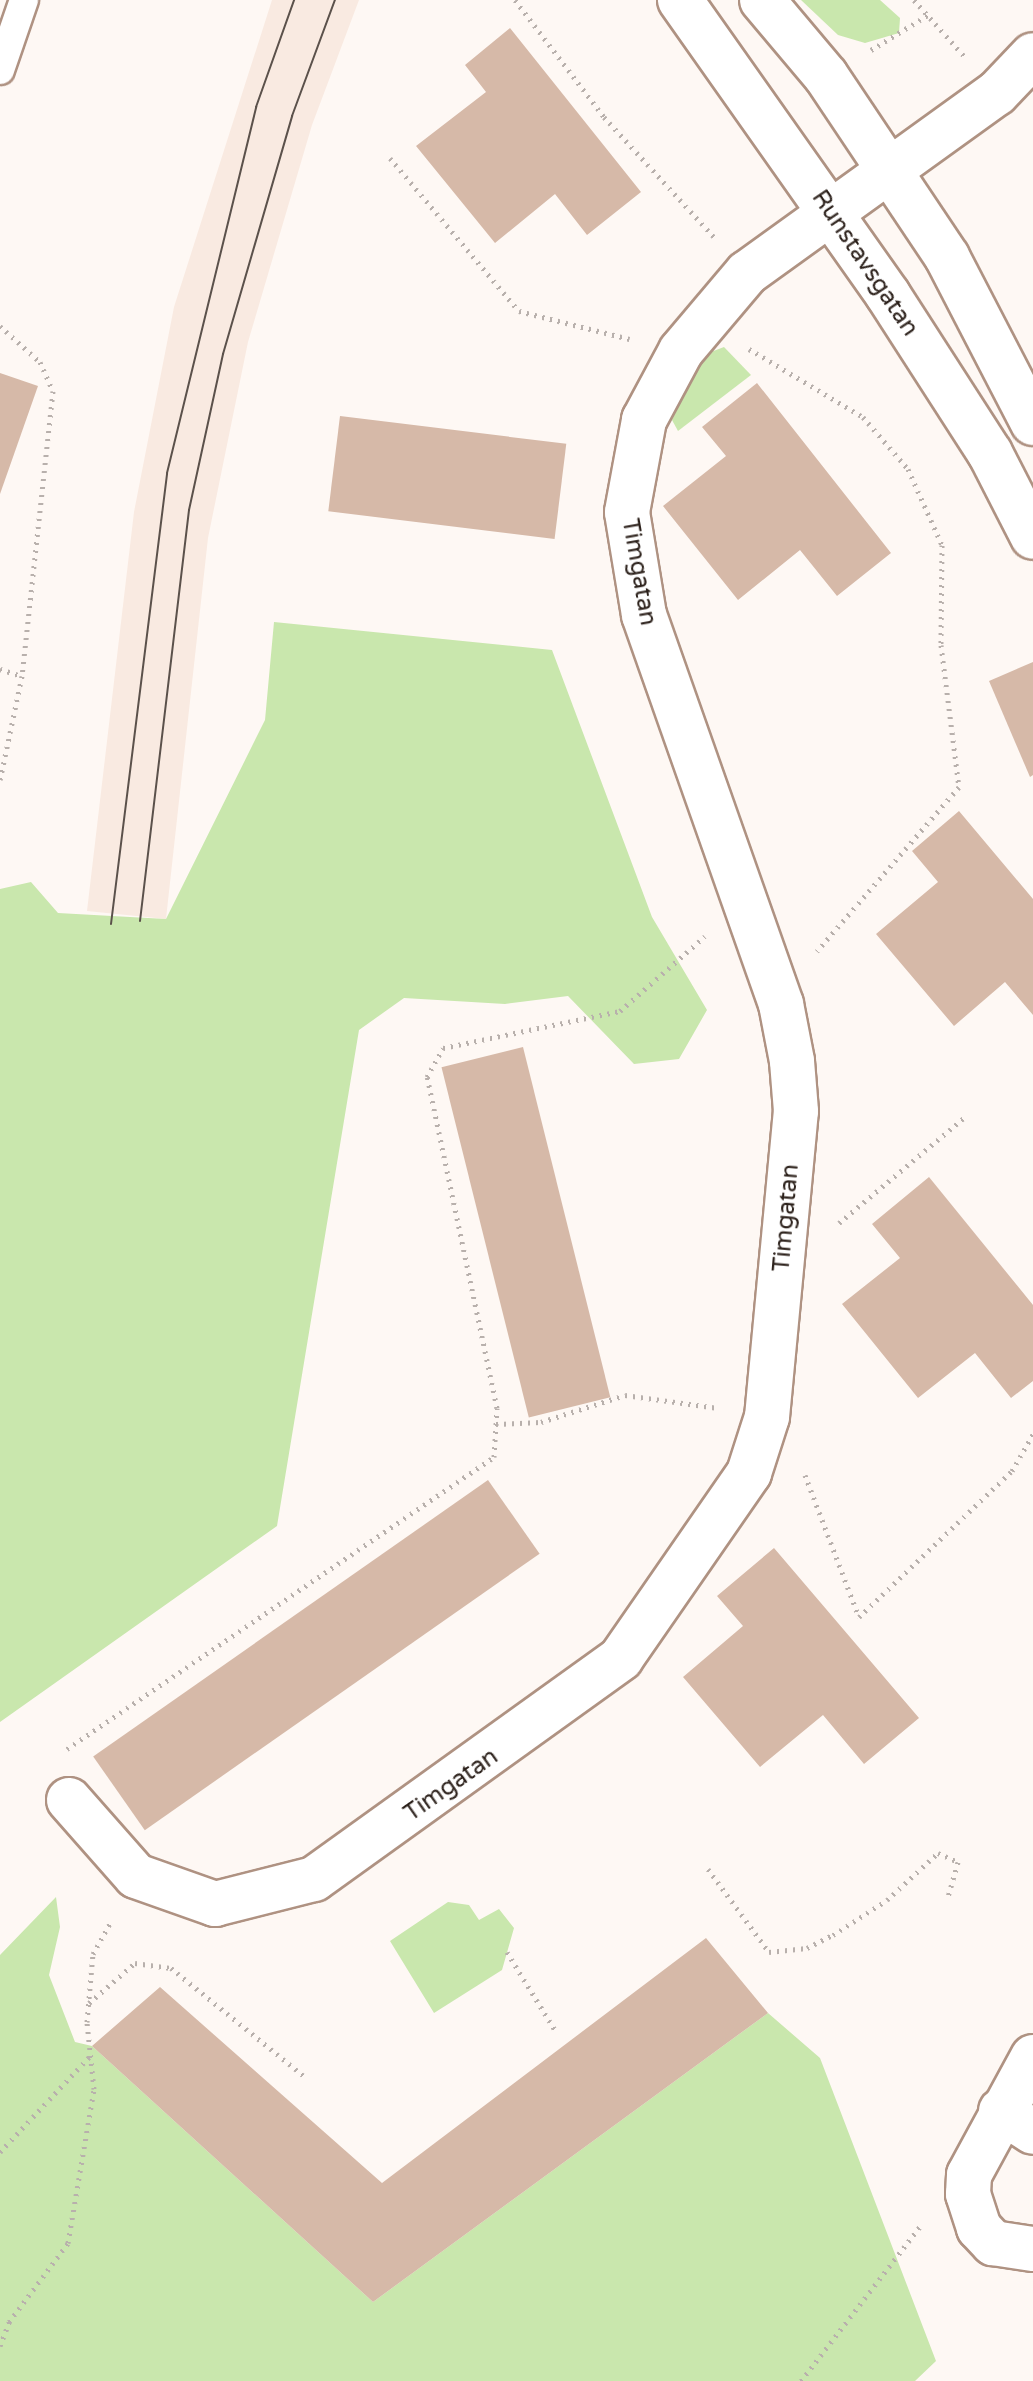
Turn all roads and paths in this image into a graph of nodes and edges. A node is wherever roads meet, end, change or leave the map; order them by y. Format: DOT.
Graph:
graph roads {
  1 [pos="24,0"];
  2 [pos="515,0"];
  3 [pos="680,0"];
  4 [pos="762,0"];
  5 [pos="914,0"];
  6 [pos="1033,55"];
  7 [pos="0,70"];
  8 [pos="997,93"];
  9 [pos="390,158"];
  10 [pos="860,189"];
  11 [pos="747,273"];
  12 [pos="709,315"];
  13 [pos="0,326"];
  14 [pos="681,351"];
  15 [pos="1033,423"];
  16 [pos="1033,537"];
  17 [pos="0,669"];
  18 [pos="22,676"];
  19 [pos="0,780"];
  20 [pos="710,934"];
  21 [pos="768,967"];
  22 [pos="966,1116"];
  23 [pos="847,1216"];
  24 [pos="715,1408"];
  25 [pos="767,1417"];
  26 [pos="496,1424"];
  27 [pos="1033,1434"];
  28 [pos="69,1800"];
  29 [pos="708,1869"];
  30 [pos="136,1876"];
  31 [pos="948,1898"];
  32 [pos="507,1952"];
  33 [pos="89,2003"];
  34 [pos="555,2030"];
  35 [pos="90,2055"];
  36 [pos="1033,2057"];
  37 [pos="305,2077"];
  38 [pos="1017,2122"];
  39 [pos="0,2152"];
  40 [pos="969,2175"];
  41 [pos="1033,2249"];
  42 [pos="0,2346"];
  43 [pos="801,2381"];
  1 -- 7 [label="lane"];
  2 -- 11 [label="path"];
  3 -- 10 [label="street, Runstavsgatan"];
  4 -- 10 [label="street, Runstavsgatan"];
  5 -- 8 [label="path"];
  6 -- 8 [label="street, Timgatan"];
  8 -- 10 [label="street, Timgatan"];
  9 -- 14 [label="path"];
  10 -- 11 [label="street, Timgatan"];
  10 -- 15 [label="street, Runstavsgatan"];
  10 -- 16 [label="street, Runstavsgatan"];
  11 -- 12 [label="street, Timgatan"];
  12 -- 14 [label="street, Timgatan"];
  12 -- 21 [label="path"];
  13 -- 18 [label="path"];
  14 -- 21 [label="street, Timgatan"];
  17 -- 18 [label="path"];
  18 -- 19 [label="path"];
  20 -- 26 [label="path"];
  21 -- 25 [label="street, Timgatan"];
  22 -- 23 [label="path"];
  24 -- 26 [label="path"];
  25 -- 27 [label="path"];
  25 -- 30 [label="street, Timgatan"];
  26 -- 28 [label="path"];
  28 -- 30 [label="street, Timgatan"];
  29 -- 31 [label="path"];
  30 -- 33 [label="path"];
  32 -- 34 [label="path"];
  33 -- 35 [label="path"];
  33 -- 37 [label="path"];
  35 -- 39 [label="path"];
  35 -- 42 [label="path"];
  36 -- 38 [label="street"];
  38 -- 40 [label="street"];
  40 -- 41 [label="street"];
  40 -- 43 [label="path"];
}
